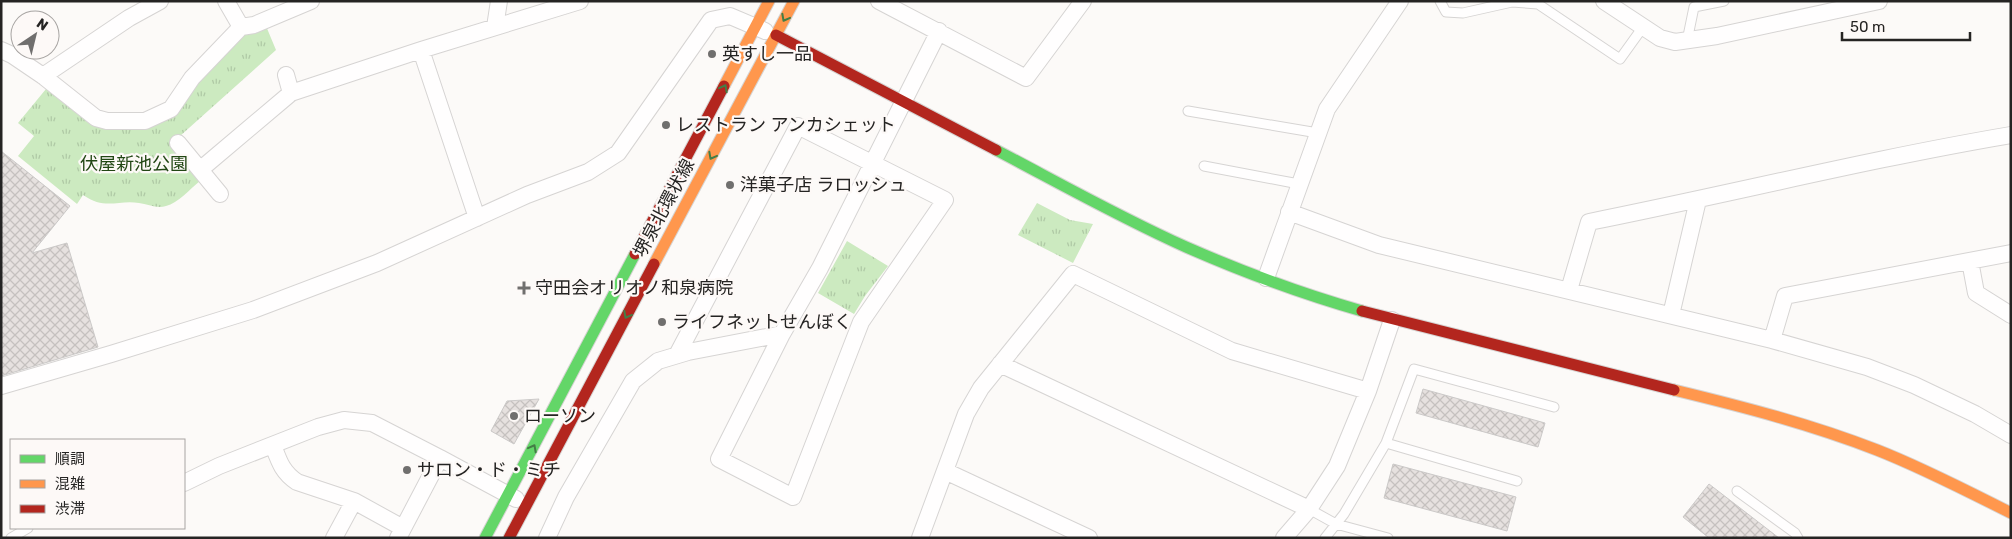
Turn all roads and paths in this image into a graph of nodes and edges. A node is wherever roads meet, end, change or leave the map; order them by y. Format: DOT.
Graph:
graph roads {
  1 [pos="160,1"];
  2 [pos="226,1"];
  3 [pos="311,1"];
  4 [pos="499,1"];
  5 [pos="580,1"];
  6 [pos="769,1"];
  7 [pos="794,1"];
  8 [pos="879,1"];
  9 [pos="1400,1"];
  10 [pos="1440,1"];
  11 [pos="1604,1"];
  12 [pos="1724,1"];
  13 [pos="1879,1"];
  14 [pos="1080,2"];
  15 [pos="495,27"];
  16 [pos="756,27"];
  17 [pos="1643,27"];
  18 [pos="241,28"];
  19 [pos="938,31"];
  20 [pos="776,36"];
  21 [pos="1687,41"];
  22 [pos="1,50"];
  23 [pos="421,50"];
  24 [pos="286,75"];
  25 [pos="43,76"];
  26 [pos="291,93"];
  27 [pos="902,102"];
  28 [pos="1188,111"];
  29 [pos="1318,133"];
  30 [pos="2011,135"];
  31 [pos="178,143"];
  32 [pos="873,164"];
  33 [pos="1204,166"];
  34 [pos="201,169"];
  35 [pos="1299,184"];
  36 [pos="220,194"];
  37 [pos="1698,200"];
  38 [pos="1289,212"];
  39 [pos="477,218"];
  40 [pos="2011,253"];
  41 [pos="1970,261"];
  42 [pos="1266,278"];
  43 [pos="1569,290"];
  44 [pos="1671,315"];
  45 [pos="2011,315"];
  46 [pos="1392,320"];
  47 [pos="782,334"];
  48 [pos="1772,340"];
  49 [pos="678,356"];
  50 [pos="1000,364"];
  51 [pos="1,386"];
  52 [pos="1368,391"];
  53 [pos="1554,407"];
  54 [pos="2011,435"];
  55 [pos="1386,443"];
  56 [pos="273,445"];
  57 [pos="440,458"];
  58 [pos="945,472"];
  59 [pos="185,481"];
  60 [pos="1517,481"];
  61 [pos="1737,491"];
  62 [pos="508,495"];
  63 [pos="354,501"];
  64 [pos="526,505"];
  65 [pos="1309,509"];
  66 [pos="2011,513"];
  67 [pos="1336,524"];
  68 [pos="26,529"];
  69 [pos="401,533"];
  70 [pos="10,538"];
  71 [pos="334,538"];
  72 [pos="485,538"];
  73 [pos="509,538"];
  74 [pos="547,538"];
  75 [pos="920,538"];
  76 [pos="1089,538"];
  77 [pos="1284,538"];
  78 [pos="1325,538"];
  79 [pos="1388,538"];
  80 [pos="1798,538"];
  1 -- 25 [label="street"];
  2 -- 18 [label="street"];
  3 -- 18 [label="street"];
  4 -- 15 [label="street"];
  5 -- 15 [label="street"];
  6 -- 16 [label="street, 堺泉北環状線"];
  7 -- 20 [label="street, 堺泉北環状線, one-way"];
  8 -- 19 [label="street"];
  9 -- 29 [label="street"];
  10 -- 17 [label="lane"];
  11 -- 17 [label="street"];
  12 -- 21 [label="lane"];
  13 -- 21 [label="street"];
  14 -- 19 [label="street"];
  15 -- 23 [label="street"];
  16 -- 20 [label="street"];
  16 -- 39 [label="street"];
  62 -- 16 [label="street, 堺泉北環状線, one-way"];
  17 -- 21 [label="street"];
  18 -- 25 [label="street"];
  19 -- 27 [label="street"];
  20 -- 27 [label="street"];
  20 -- 64 [label="street, 堺泉北環状線, one-way"];
  22 -- 25 [label="street"];
  23 -- 26 [label="street"];
  23 -- 39 [label="street"];
  24 -- 26 [label="street"];
  26 -- 34 [label="street"];
  27 -- 32 [label="street"];
  27 -- 42 [label="street"];
  28 -- 29 [label="lane"];
  29 -- 35 [label="street"];
  30 -- 37 [label="street"];
  31 -- 34 [label="street"];
  32 -- 47 [label="street"];
  32 -- 47 [label="street"];
  32 -- 49 [label="street"];
  33 -- 35 [label="lane"];
  34 -- 36 [label="street"];
  35 -- 38 [label="street"];
  37 -- 43 [label="street"];
  37 -- 44 [label="street"];
  38 -- 42 [label="street"];
  38 -- 43 [label="street"];
  39 -- 51 [label="street"];
  40 -- 41 [label="street"];
  41 -- 45 [label="street"];
  41 -- 48 [label="street"];
  42 -- 46 [label="street"];
  43 -- 44 [label="street"];
  44 -- 48 [label="street"];
  46 -- 52 [label="street"];
  46 -- 66 [label="street"];
  47 -- 49 [label="street"];
  48 -- 54 [label="street"];
  49 -- 74 [label="street"];
  50 -- 52 [label="street"];
  50 -- 58 [label="street"];
  50 -- 65 [label="street"];
  52 -- 65 [label="street"];
  53 -- 55 [label="lane"];
  55 -- 60 [label="lane"];
  55 -- 67 [label="lane"];
  56 -- 57 [label="street"];
  56 -- 59 [label="street"];
  56 -- 63 [label="street"];
  57 -- 62 [label="street"];
  57 -- 69 [label="street"];
  58 -- 75 [label="street"];
  58 -- 76 [label="street"];
  61 -- 80 [label="lane"];
  62 -- 64 [label="street"];
  62 -- 72 [label="street, 堺泉北環状線"];
  63 -- 69 [label="street"];
  63 -- 71 [label="street"];
  64 -- 73 [label="street, 堺泉北環状線"];
  65 -- 67 [label="lane"];
  65 -- 77 [label="street"];
  67 -- 78 [label="lane"];
  67 -- 79 [label="lane"];
  68 -- 70 [label="lane"];
}
